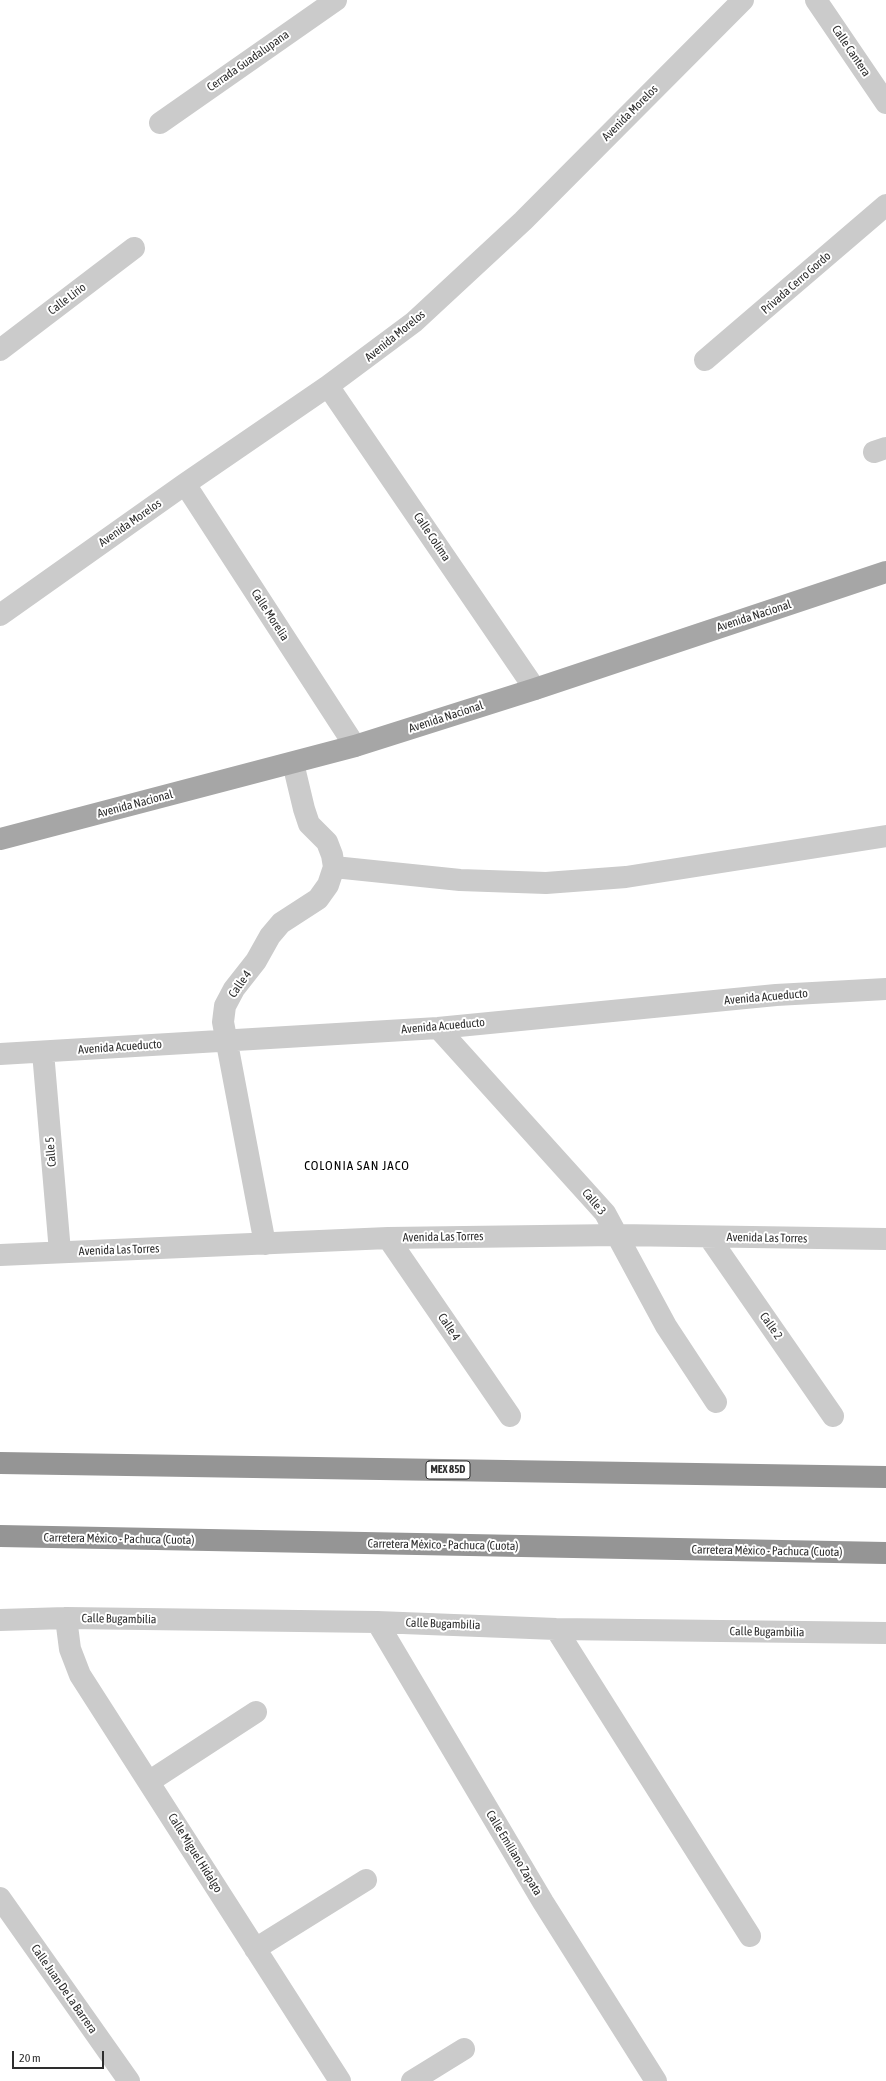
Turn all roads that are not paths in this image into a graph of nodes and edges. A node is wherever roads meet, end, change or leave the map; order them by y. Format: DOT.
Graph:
graph roads {
  1 [pos="336,0"];
  2 [pos="743,0"];
  3 [pos="816,0"];
  4 [pos="886,103"];
  5 [pos="160,123"];
  6 [pos="886,206"];
  7 [pos="134,248"];
  8 [pos="0,350"];
  9 [pos="705,360"];
  10 [pos="328,386"];
  11 [pos="185,484"];
  12 [pos="886,572"];
  13 [pos="0,615"];
  14 [pos="535,689"];
  15 [pos="355,746"];
  16 [pos="293,763"];
  17 [pos="886,836"];
  18 [pos="0,839"];
  19 [pos="334,867"];
  20 [pos="886,989"];
  21 [pos="438,1028"];
  22 [pos="225,1040"];
  23 [pos="43,1052"];
  24 [pos="0,1054"];
  25 [pos="617,1235"];
  26 [pos="709,1237"];
  27 [pos="388,1238"];
  28 [pos="886,1239"];
  29 [pos="265,1244"];
  30 [pos="60,1252"];
  31 [pos="0,1255"];
  32 [pos="716,1402"];
  33 [pos="510,1416"];
  34 [pos="833,1416"];
  35 [pos="0,1463"];
  36 [pos="886,1477"];
  37 [pos="0,1536"];
  38 [pos="886,1553"];
  39 [pos="66,1618"];
  40 [pos="0,1620"];
  41 [pos="377,1622"];
  42 [pos="556,1629"];
  43 [pos="886,1633"];
  44 [pos="256,1712"];
  45 [pos="150,1781"];
  46 [pos="366,1880"];
  47 [pos="0,1898"];
  48 [pos="750,1936"];
  49 [pos="255,1949"];
  50 [pos="464,2049"];
  51 [pos="129,2081"];
  52 [pos="340,2081"];
  53 [pos="412,2081"];
  54 [pos="656,2081"];
  1 -- 5 [label="street, Cerrada Guadalupana"];
  2 -- 10 [label="street, Avenida Morelos"];
  3 -- 4 [label="street, Calle Cantera"];
  6 -- 9 [label="street, Privada Cerro Gordo"];
  7 -- 8 [label="street, Calle Lirio"];
  10 -- 11 [label="street, Avenida Morelos"];
  10 -- 14 [label="street, Calle Colima"];
  11 -- 13 [label="street, Avenida Morelos"];
  11 -- 15 [label="street, Calle Morelia"];
  12 -- 14 [label="main road, Avenida Nacional"];
  14 -- 15 [label="main road, Avenida Nacional"];
  15 -- 16 [label="main road, Avenida Nacional"];
  16 -- 18 [label="main road, Avenida Nacional"];
  16 -- 19 [label="street"];
  17 -- 19 [label="street"];
  19 -- 22 [label="street, Calle 4"];
  20 -- 21 [label="street, Avenida Acueducto"];
  21 -- 22 [label="street, Avenida Acueducto"];
  21 -- 25 [label="street, Calle 3"];
  22 -- 23 [label="street, Avenida Acueducto"];
  22 -- 29 [label="street, Calle 4"];
  23 -- 24 [label="street, Avenida Acueducto"];
  23 -- 30 [label="street, Calle 5"];
  25 -- 26 [label="street, Avenida Las Torres"];
  25 -- 27 [label="street, Avenida Las Torres"];
  25 -- 32 [label="street, Calle 3"];
  26 -- 28 [label="street, Avenida Las Torres"];
  26 -- 34 [label="street, Calle 2"];
  27 -- 29 [label="street, Avenida Las Torres"];
  27 -- 33 [label="street, Calle 4"];
  29 -- 30 [label="street, Avenida Las Torres"];
  30 -- 31 [label="street, Avenida Las Torres"];
  35 -- 36 [label="highway, MEX 85D"];
  37 -- 38 [label="highway, Carretera México - Pachuca (Cuota)"];
  39 -- 40 [label="street, Calle Bugambilia"];
  39 -- 41 [label="street, Calle Bugambilia"];
  39 -- 45 [label="street, Calle Miguel Hidalgo"];
  41 -- 42 [label="street, Calle Bugambilia"];
  41 -- 54 [label="street, Calle Emiliano Zapata"];
  42 -- 43 [label="street, Calle Bugambilia"];
  42 -- 48 [label="street"];
  44 -- 45 [label="street"];
  45 -- 49 [label="street, Calle Miguel Hidalgo"];
  46 -- 49 [label="street"];
  47 -- 51 [label="street, Calle Juan De La Barrera"];
  49 -- 52 [label="street, Calle Miguel Hidalgo"];
  50 -- 53 [label="street"];
}
